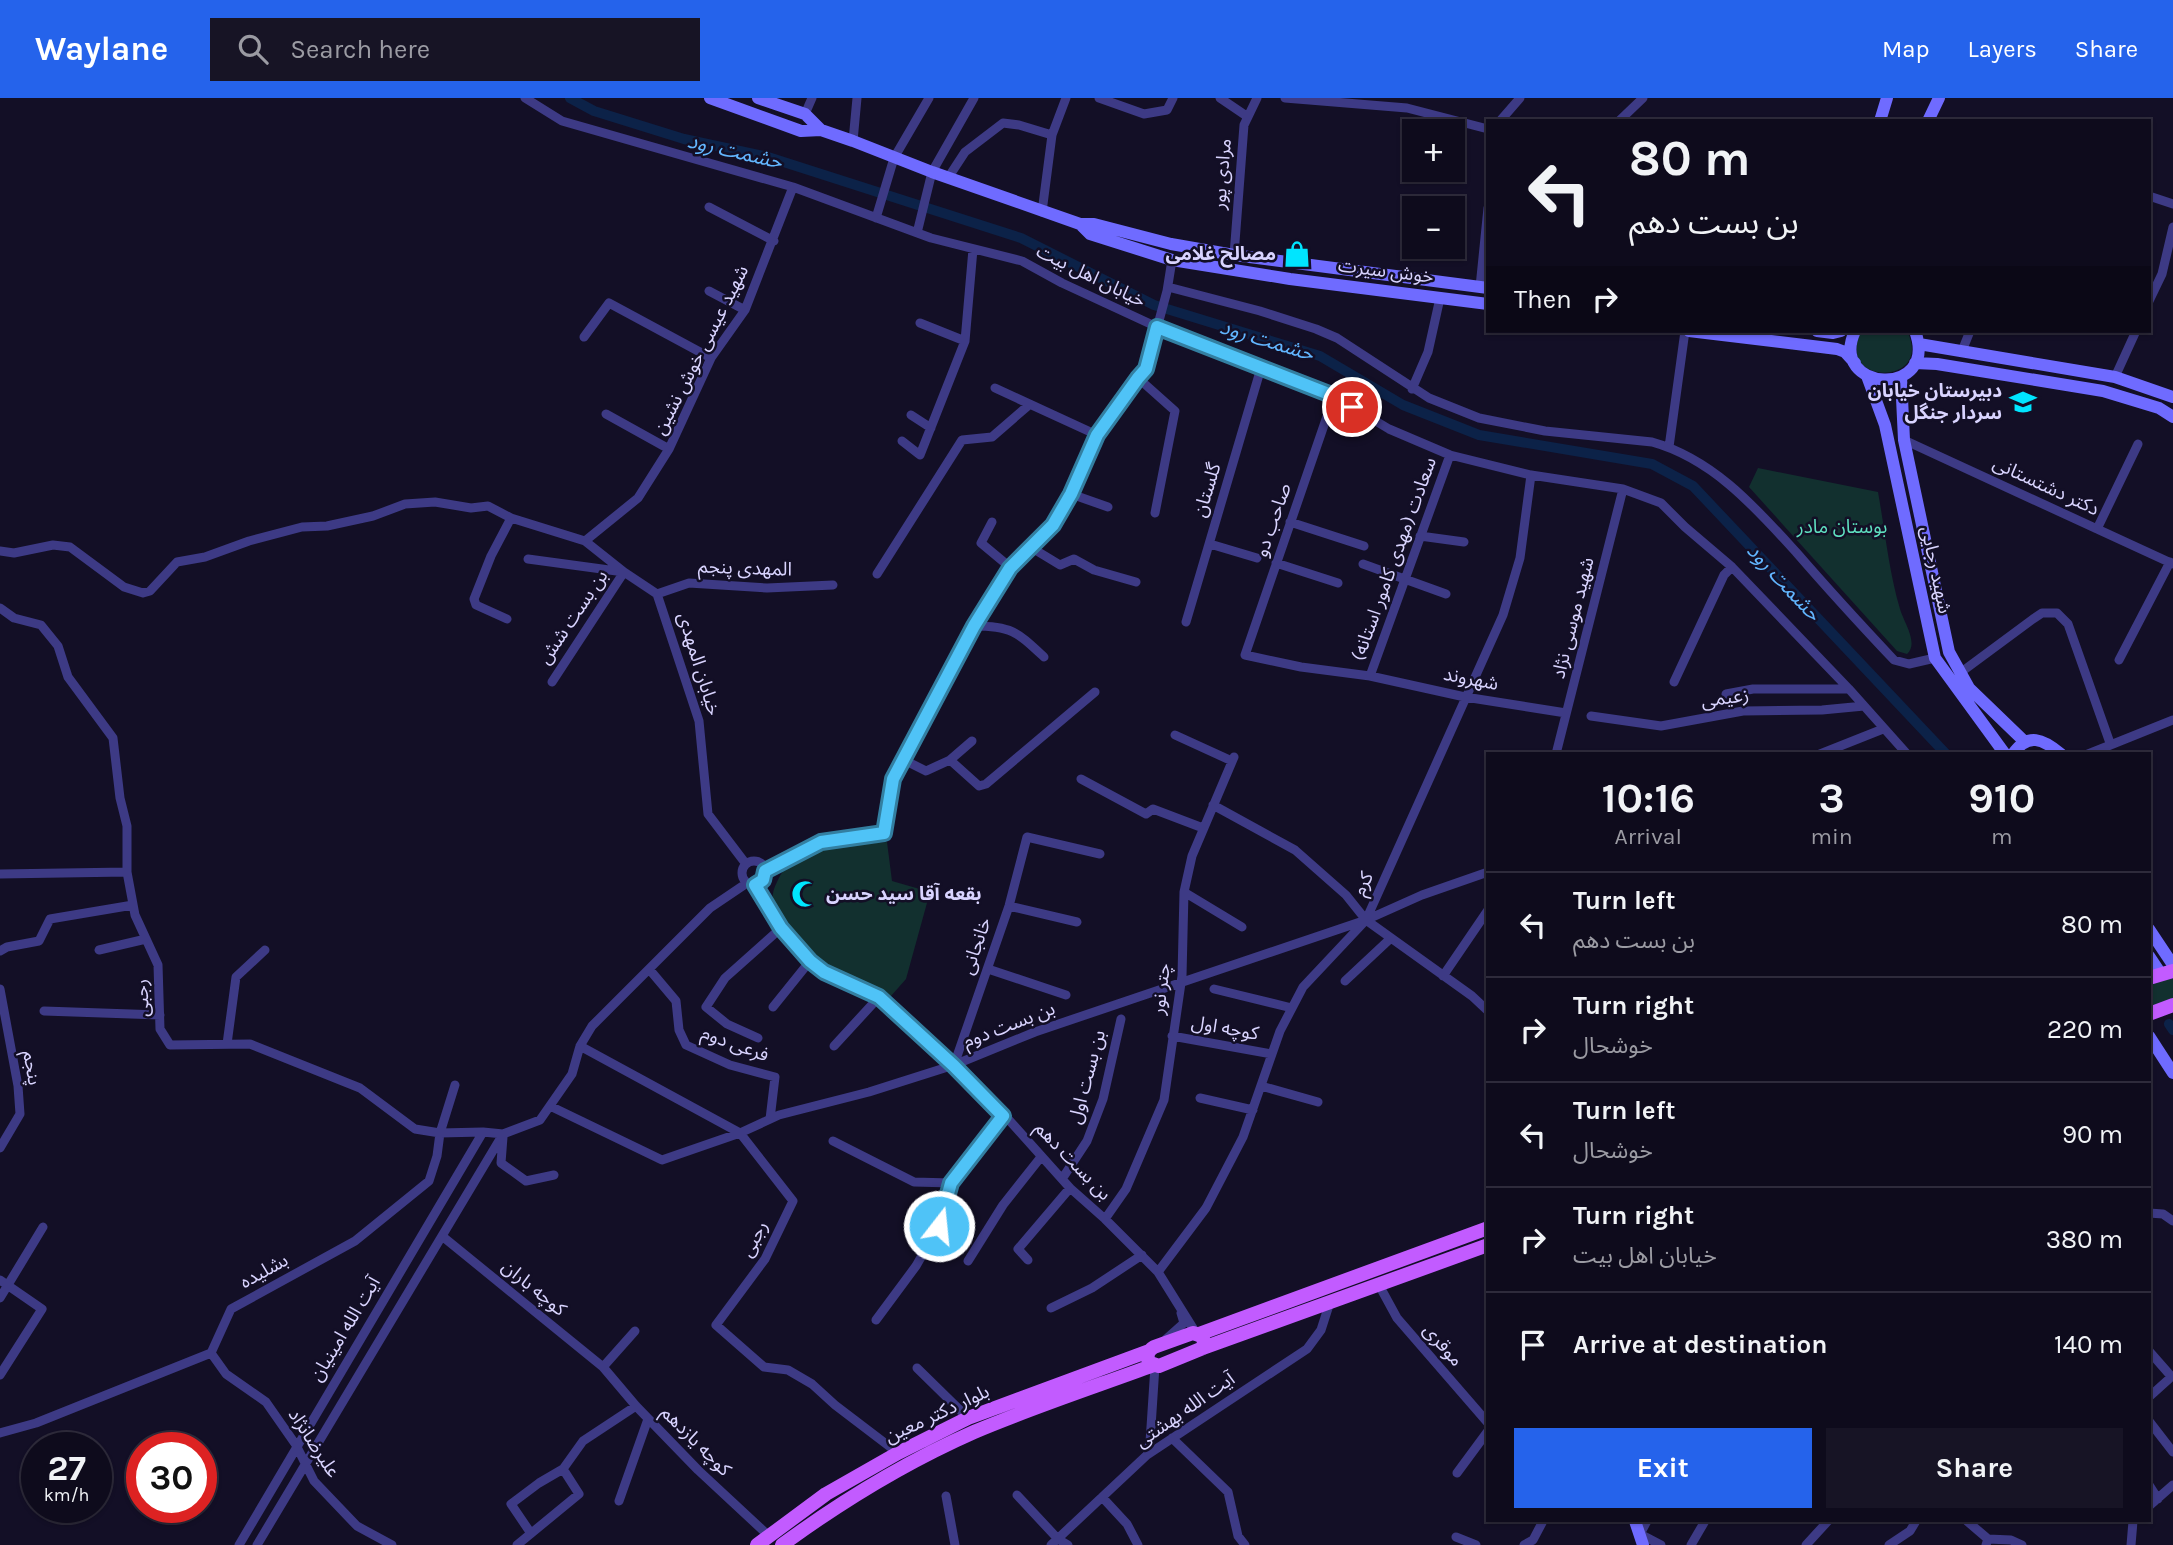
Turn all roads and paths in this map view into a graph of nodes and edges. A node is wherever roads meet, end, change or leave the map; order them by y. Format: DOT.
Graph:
graph roads {
  1 [pos="525,98"];
  2 [pos="710,98"];
  3 [pos="758,98"];
  4 [pos="811,98"];
  5 [pos="857,98"];
  6 [pos="929,98"];
  7 [pos="974,98"];
  8 [pos="1066,98"];
  9 [pos="1099,98"];
  10 [pos="1173,98"];
  11 [pos="1220,98"];
  12 [pos="1257,98"];
  13 [pos="1284,98"];
  14 [pos="1520,98"];
  15 [pos="1643,98"];
  16 [pos="1887,98"];
  17 [pos="1939,98"];
  18 [pos="805,114"];
  19 [pos="1248,117"];
  20 [pos="1502,119"];
  21 [pos="1621,119"];
  22 [pos="1881,119"];
  23 [pos="1929,119"];
  24 [pos="1486,128"];
  25 [pos="821,130"];
  26 [pos="1052,135"];
  27 [pos="853,141"];
  28 [pos="894,158"];
  29 [pos="932,172"];
  30 [pos="948,178"];
  31 [pos="793,187"];
  32 [pos="2151,197"];
  33 [pos="2173,204"];
  34 [pos="709,207"];
  35 [pos="1042,212"];
  36 [pos="876,218"];
  37 [pos="1080,224"];
  38 [pos="2173,227"];
  39 [pos="917,233"];
  40 [pos="774,241"];
  41 [pos="1486,248"];
  42 [pos="973,249"];
  43 [pos="1234,255"];
  44 [pos="1172,260"];
  45 [pos="1484,287"];
  46 [pos="1168,289"];
  47 [pos="709,291"];
  48 [pos="2151,297"];
  49 [pos="1440,298"];
  50 [pos="1486,304"];
  51 [pos="745,310"];
  52 [pos="920,323"];
  53 [pos="1158,323"];
  54 [pos="1687,333"];
  55 [pos="1727,333"];
  56 [pos="1855,333"];
  57 [pos="1916,333"];
  58 [pos="1969,333"];
  59 [pos="2135,333"];
  60 [pos="1767,335"];
  61 [pos="584,337"];
  62 [pos="965,341"];
  63 [pos="1919,344"];
  64 [pos="1962,351"];
  65 [pos="711,358"];
  66 [pos="1855,363"];
  67 [pos="1915,363"];
  68 [pos="1261,368"];
  69 [pos="1867,376"];
  70 [pos="1901,377"];
  71 [pos="2115,377"];
  72 [pos="1138,378"];
  73 [pos="995,388"];
  74 [pos="1412,388"];
  75 [pos="1334,396"];
  76 [pos="2173,397"];
  77 [pos="1030,404"];
  78 [pos="606,414"];
  79 [pos="911,415"];
  80 [pos="2173,417"];
  81 [pos="931,428"];
  82 [pos="1097,435"];
  83 [pos="1904,440"];
  84 [pos="902,441"];
  85 [pos="2138,444"];
  86 [pos="1669,447"];
  87 [pos="669,449"];
  88 [pos="1450,454"];
  89 [pos="1531,475"];
  90 [pos="1623,489"];
  91 [pos="1071,494"];
  92 [pos="1108,507"];
  93 [pos="1155,513"];
  94 [pos="511,518"];
  95 [pos="992,522"];
  96 [pos="1290,522"];
  97 [pos="2097,529"];
  98 [pos="1420,537"];
  99 [pos="585,541"];
  100 [pos="1464,542"];
  101 [pos="1210,544"];
  102 [pos="1364,546"];
  103 [pos="1032,548"];
  104 [pos="0,551"];
  105 [pos="1257,558"];
  106 [pos="528,559"];
  107 [pos="1276,562"];
  108 [pos="2171,563"];
  109 [pos="1363,564"];
  110 [pos="1731,567"];
  111 [pos="1010,568"];
  112 [pos="624,572"];
  113 [pos="877,574"];
  114 [pos="1404,580"];
  115 [pos="1136,582"];
  116 [pos="1338,583"];
  117 [pos="833,585"];
  118 [pos="657,594"];
  119 [pos="1447,594"];
  120 [pos="0,608"];
  121 [pos="507,619"];
  122 [pos="1186,622"];
  123 [pos="974,626"];
  124 [pos="1245,655"];
  125 [pos="1044,657"];
  126 [pos="1935,658"];
  127 [pos="2119,660"];
  128 [pos="1960,673"];
  129 [pos="1370,676"];
  130 [pos="552,682"];
  131 [pos="1674,682"];
  132 [pos="1849,689"];
  133 [pos="1095,692"];
  134 [pos="1726,694"];
  135 [pos="1465,697"];
  136 [pos="1864,706"];
  137 [pos="1566,713"];
  138 [pos="1591,716"];
  139 [pos="2169,721"];
  140 [pos="1883,729"];
  141 [pos="1175,735"];
  142 [pos="972,741"];
  143 [pos="2025,742"];
  144 [pos="2110,743"];
  145 [pos="1556,752"];
  146 [pos="1825,752"];
  147 [pos="1906,752"];
  148 [pos="2004,752"];
  149 [pos="2014,752"];
  150 [pos="2058,752"];
  151 [pos="2092,752"];
  152 [pos="904,760"];
  153 [pos="950,760"];
  154 [pos="1082,779"];
  155 [pos="1213,805"];
  156 [pos="1203,828"];
  157 [pos="1100,855"];
  158 [pos="746,864"];
  159 [pos="765,871"];
  160 [pos="127,872"];
  161 [pos="1486,873"];
  162 [pos="0,874"];
  163 [pos="751,884"];
  164 [pos="1184,892"];
  165 [pos="133,905"];
  166 [pos="1009,905"];
  167 [pos="1486,913"];
  168 [pos="1366,920"];
  169 [pos="1077,922"];
  170 [pos="1242,927"];
  171 [pos="781,928"];
  172 [pos="2151,935"];
  173 [pos="1391,938"];
  174 [pos="146,939"];
  175 [pos="99,950"];
  176 [pos="265,950"];
  177 [pos="0,951"];
  178 [pos="2151,958"];
  179 [pos="810,961"];
  180 [pos="649,969"];
  181 [pos="988,969"];
  182 [pos="2164,972"];
  183 [pos="1443,976"];
  184 [pos="1345,981"];
  185 [pos="1180,985"];
  186 [pos="0,989"];
  187 [pos="1214,989"];
  188 [pos="1066,995"];
  189 [pos="879,997"];
  190 [pos="2173,1005"];
  191 [pos="773,1007"];
  192 [pos="1292,1008"];
  193 [pos="1486,1009"];
  194 [pos="44,1011"];
  195 [pos="2151,1013"];
  196 [pos="160,1015"];
  197 [pos="1121,1019"];
  198 [pos="1172,1036"];
  199 [pos="758,1038"];
  200 [pos="2151,1039"];
  201 [pos="227,1044"];
  202 [pos="580,1046"];
  203 [pos="834,1046"];
  204 [pos="1272,1054"];
  205 [pos="954,1066"];
  206 [pos="2173,1073"];
  207 [pos="455,1085"];
  208 [pos="1261,1086"];
  209 [pos="1200,1098"];
  210 [pos="1318,1102"];
  211 [pos="550,1106"];
  212 [pos="1252,1111"];
  213 [pos="1003,1116"];
  214 [pos="770,1119"];
  215 [pos="483,1132"];
  216 [pos="440,1133"];
  217 [pos="740,1133"];
  218 [pos="503,1135"];
  219 [pos="833,1140"];
  220 [pos="0,1148"];
  221 [pos="1041,1157"];
  222 [pos="554,1175"];
  223 [pos="1062,1179"];
  224 [pos="951,1183"];
  225 [pos="1070,1188"];
  226 [pos="2151,1213"];
  227 [pos="1105,1219"];
  228 [pos="2173,1221"];
  229 [pos="43,1227"];
  230 [pos="1486,1228"];
  231 [pos="442,1236"];
  232 [pos="1486,1246"];
  233 [pos="1142,1255"];
  234 [pos="1028,1260"];
  235 [pos="968,1261"];
  236 [pos="1158,1272"];
  237 [pos="4,1282"];
  238 [pos="1379,1285"];
  239 [pos="0,1298"];
  240 [pos="1178,1301"];
  241 [pos="1330,1302"];
  242 [pos="1051,1308"];
  243 [pos="876,1320"];
  244 [pos="635,1331"];
  245 [pos="1199,1338"];
  246 [pos="1154,1348"];
  247 [pos="211,1353"];
  248 [pos="2151,1354"];
  249 [pos="1154,1366"];
  250 [pos="603,1367"];
  251 [pos="917,1368"];
  252 [pos="0,1375"];
  253 [pos="2151,1395"];
  254 [pos="636,1406"];
  255 [pos="968,1418"];
  256 [pos="648,1419"];
  257 [pos="1486,1421"];
  258 [pos="2151,1424"];
  259 [pos="0,1433"];
  260 [pos="1486,1434"];
  261 [pos="1172,1437"];
  262 [pos="296,1445"];
  263 [pos="2173,1452"];
  264 [pos="898,1453"];
  265 [pos="1147,1455"];
  266 [pos="305,1463"];
  267 [pos="564,1469"];
  268 [pos="1457,1473"];
  269 [pos="2173,1485"];
  270 [pos="2151,1488"];
  271 [pos="1017,1495"];
  272 [pos="946,1496"];
  273 [pos="1102,1497"];
  274 [pos="2158,1499"];
  275 [pos="619,1501"];
  276 [pos="2151,1504"];
  277 [pos="1542,1522"];
  278 [pos="1635,1522"];
  279 [pos="1647,1522"];
  280 [pos="1704,1522"];
  281 [pos="1827,1522"];
  282 [pos="1915,1522"];
  283 [pos="1968,1522"];
  284 [pos="2133,1522"];
  285 [pos="530,1532"];
  286 [pos="1456,1537"];
  287 [pos="763,1540"];
  288 [pos="1642,1540"];
  289 [pos="1058,1541"];
  290 [pos="1987,1542"];
  291 [pos="239,1545"];
  292 [pos="257,1545"];
  293 [pos="392,1545"];
  294 [pos="517,1545"];
  295 [pos="782,1545"];
  296 [pos="955,1545"];
  297 [pos="1138,1545"];
  298 [pos="1245,1545"];
  299 [pos="1476,1545"];
  300 [pos="1524,1545"];
  301 [pos="1661,1545"];
  302 [pos="1691,1545"];
  303 [pos="1807,1545"];
  304 [pos="1889,1545"];
  305 [pos="2022,1545"];
  306 [pos="2131,1545"];
  1 -- 31 [label="street, خیابان اهل بیت"];
  2 -- 25 [label="main road, خوش سیرت"];
  3 -- 18 [label="main road, خوش سیرت"];
  4 -- 18 [label="street"];
  5 -- 27 [label="street"];
  6 -- 28 [label="street"];
  7 -- 29 [label="street"];
  8 -- 26 [label="street"];
  9 -- 10 [label="street"];
  11 -- 19 [label="street"];
  12 -- 19 [label="street, مرادی پور"];
  13 -- 24 [label="street"];
  14 -- 20 [label="street"];
  15 -- 21 [label="street"];
  16 -- 22 [label="main road"];
  17 -- 23 [label="main road"];
  18 -- 25 [label="main road, خوش سیرت"];
  19 -- 43 [label="street, مرادی پور"];
  25 -- 27 [label="main road, خوش سیرت"];
  26 -- 30 [label="street"];
  26 -- 35 [label="street"];
  27 -- 28 [label="main road, خوش سیرت"];
  28 -- 29 [label="main road, خوش سیرت"];
  28 -- 36 [label="street"];
  29 -- 30 [label="main road, خوش سیرت"];
  29 -- 39 [label="street"];
  30 -- 35 [label="main road, خوش سیرت"];
  31 -- 36 [label="street, خیابان اهل بیت"];
  31 -- 40 [label="street, شهید عیسی خوش نشین"];
  32 -- 33 [label="street"];
  34 -- 40 [label="street"];
  35 -- 37 [label="main road, خوش سیرت"];
  36 -- 39 [label="street, خیابان اهل بیت"];
  37 -- 43 [label="main road, خوش سیرت"];
  37 -- 44 [label="main road, خوش سیرت"];
  38 -- 48 [label="street"];
  39 -- 42 [label="street, خیابان اهل بیت"];
  40 -- 51 [label="street, شهید عیسی خوش نشین"];
  41 -- 45 [label="street"];
  42 -- 53 [label="street, خیابان اهل بیت"];
  42 -- 62 [label="street"];
  43 -- 45 [label="main road, خوش سیرت"];
  44 -- 46 [label="street"];
  44 -- 49 [label="main road, خوش سیرت"];
  46 -- 53 [label="street"];
  46 -- 74 [label="street"];
  47 -- 51 [label="street"];
  49 -- 50 [label="main road, خوش سیرت"];
  49 -- 74 [label="street"];
  51 -- 65 [label="street, شهید عیسی خوش نشین"];
  52 -- 62 [label="street"];
  53 -- 68 [label="street, خیابان اهل بیت"];
  53 -- 72 [label="street"];
  54 -- 86 [label="street"];
  55 -- 60 [label="main road"];
  56 -- 66 [label="main road"];
  57 -- 63 [label="main road"];
  58 -- 64 [label="street"];
  59 -- 71 [label="street"];
  60 -- 66 [label="main road"];
  61 -- 65 [label="street"];
  62 -- 81 [label="street"];
  63 -- 64 [label="main road"];
  63 -- 67 [label="main road"];
  64 -- 71 [label="main road"];
  65 -- 87 [label="street, شهید عیسی خوش نشین"];
  66 -- 69 [label="main road"];
  67 -- 70 [label="main road"];
  67 -- 80 [label="main road"];
  68 -- 75 [label="street, خیابان اهل بیت"];
  68 -- 101 [label="street, گلستان"];
  69 -- 70 [label="main road"];
  69 -- 126 [label="main road, شهید رجایی"];
  70 -- 83 [label="main road, شهید رجایی"];
  71 -- 76 [label="main road"];
  72 -- 82 [label="street"];
  72 -- 93 [label="street"];
  73 -- 77 [label="street"];
  74 -- 86 [label="street"];
  75 -- 88 [label="street, خیابان اهل بیت"];
  75 -- 96 [label="street, صاحب دو"];
  77 -- 82 [label="street"];
  77 -- 113 [label="street"];
  78 -- 87 [label="street"];
  79 -- 81 [label="street"];
  81 -- 84 [label="street"];
  82 -- 91 [label="street"];
  83 -- 97 [label="street, دکتر دشتستانی"];
  83 -- 128 [label="main road, شهید رجایی"];
  85 -- 97 [label="street"];
  86 -- 126 [label="street"];
  87 -- 99 [label="street, شهید عیسی خوش نشین"];
  88 -- 89 [label="street, خیابان اهل بیت"];
  88 -- 98 [label="street, سعادت (مهدی کامور استانه)"];
  89 -- 90 [label="street, خیابان اهل بیت"];
  89 -- 135 [label="street, کرم"];
  90 -- 110 [label="street, خیابان اهل بیت"];
  90 -- 137 [label="street, شهید موسی نژاد"];
  91 -- 92 [label="street"];
  91 -- 103 [label="street"];
  94 -- 99 [label="street"];
  94 -- 104 [label="street"];
  94 -- 121 [label="street"];
  95 -- 111 [label="street"];
  96 -- 102 [label="street"];
  96 -- 107 [label="street, صاحب دو"];
  97 -- 108 [label="street, دکتر دشتستانی"];
  98 -- 100 [label="street"];
  98 -- 114 [label="street, سعادت (مهدی کامور استانه)"];
  99 -- 112 [label="street, خيابان المهدی"];
  101 -- 105 [label="street"];
  101 -- 122 [label="street, گلستان"];
  103 -- 111 [label="street"];
  103 -- 115 [label="street"];
  106 -- 112 [label="street"];
  107 -- 116 [label="street"];
  107 -- 124 [label="street, صاحب دو"];
  108 -- 127 [label="street"];
  109 -- 114 [label="street"];
  110 -- 131 [label="street"];
  110 -- 132 [label="street, خیابان اهل بیت"];
  111 -- 123 [label="street"];
  112 -- 118 [label="street, خيابان المهدی"];
  112 -- 130 [label="street, بن بست شش"];
  114 -- 119 [label="street"];
  114 -- 129 [label="street, سعادت (مهدی کامور استانه)"];
  117 -- 118 [label="street, المهدی پنجم"];
  118 -- 158 [label="street, خيابان المهدی"];
  120 -- 160 [label="street, رجبی"];
  123 -- 125 [label="street"];
  123 -- 152 [label="street"];
  124 -- 129 [label="street, شهروند"];
  126 -- 148 [label="main road, شهید رجایی"];
  128 -- 143 [label="main road, شهید رجایی"];
  128 -- 144 [label="street"];
  129 -- 135 [label="street, شهروند"];
  132 -- 134 [label="street"];
  132 -- 136 [label="street, خیابان اهل بیت"];
  133 -- 153 [label="street"];
  135 -- 137 [label="street, شهروند"];
  135 -- 168 [label="street, کرم"];
  136 -- 138 [label="street, زعیمی"];
  136 -- 140 [label="street, خیابان اهل بیت"];
  137 -- 145 [label="street, شهید موسی نژاد"];
  139 -- 144 [label="street"];
  140 -- 146 [label="street"];
  140 -- 147 [label="street, خیابان اهل بیت"];
  141 -- 155 [label="street, چتر نور"];
  142 -- 153 [label="street"];
  143 -- 149 [label="main road"];
  143 -- 150 [label="main road"];
  144 -- 151 [label="street"];
  152 -- 153 [label="street"];
  152 -- 159 [label="street"];
  154 -- 156 [label="street"];
  155 -- 156 [label="street, چتر نور"];
  155 -- 168 [label="street"];
  156 -- 164 [label="street, چتر نور"];
  157 -- 166 [label="street, خانجانی"];
  158 -- 159 [label="street"];
  158 -- 163 [label="street"];
  159 -- 163 [label="street"];
  160 -- 162 [label="street"];
  160 -- 165 [label="street, رجبی"];
  161 -- 168 [label="street, بن بست دوم"];
  163 -- 171 [label="street, بن بست دهم"];
  163 -- 180 [label="street"];
  164 -- 170 [label="street"];
  164 -- 185 [label="street, چتر نور"];
  165 -- 174 [label="street, رجبی"];
  165 -- 177 [label="street"];
  166 -- 169 [label="street"];
  166 -- 181 [label="street, خانجانی"];
  167 -- 183 [label="street"];
  168 -- 173 [label="street"];
  168 -- 185 [label="street, بن بست دوم"];
  168 -- 192 [label="street, کرم"];
  171 -- 179 [label="street, بن بست دهم"];
  171 -- 199 [label="street"];
  172 -- 182 [label="main road"];
  173 -- 183 [label="street"];
  173 -- 184 [label="street"];
  174 -- 175 [label="street"];
  174 -- 196 [label="street, رجبی"];
  176 -- 201 [label="street"];
  178 -- 182 [label="main road"];
  179 -- 189 [label="street, بن بست دهم"];
  179 -- 191 [label="street"];
  180 -- 202 [label="street"];
  180 -- 214 [label="street, فرعی دوم"];
  181 -- 188 [label="street"];
  181 -- 205 [label="street, خانجانی"];
  183 -- 193 [label="street"];
  185 -- 198 [label="street, چتر نور"];
  185 -- 205 [label="street, بن بست دوم"];
  186 -- 220 [label="street, پنجم‌"];
  187 -- 192 [label="street"];
  189 -- 203 [label="street"];
  189 -- 205 [label="street, بن بست دهم"];
  190 -- 195 [label="main road"];
  192 -- 204 [label="street, کرم"];
  194 -- 196 [label="street"];
  196 -- 201 [label="street, رجبی"];
  197 -- 223 [label="street, بن بست اول"];
  198 -- 204 [label="street, کوچه اول"];
  198 -- 227 [label="street, چتر نور"];
  200 -- 206 [label="main road"];
  201 -- 216 [label="street, رجبی"];
  202 -- 211 [label="street"];
  202 -- 217 [label="street, رجبی"];
  204 -- 208 [label="street, کرم"];
  205 -- 213 [label="street, بن بست دهم"];
  205 -- 214 [label="street, بن بست دوم"];
  207 -- 216 [label="street, بشلیده"];
  208 -- 210 [label="street"];
  208 -- 212 [label="street, کرم"];
  209 -- 212 [label="street"];
  211 -- 217 [label="street, بن بست دوم"];
  211 -- 218 [label="street"];
  212 -- 236 [label="street, کرم"];
  213 -- 221 [label="street, بن بست دهم"];
  213 -- 224 [label="street"];
  214 -- 217 [label="street, بن بست دوم"];
  215 -- 216 [label="street, رجبی"];
  215 -- 218 [label="street, رجبی"];
  215 -- 262 [label="street, آیت الله امینیان"];
  216 -- 247 [label="street, بشلیده"];
  217 -- 264 [label="street, رجبی"];
  218 -- 222 [label="street"];
  218 -- 231 [label="street, آیت الله امینیان"];
  219 -- 224 [label="street"];
  221 -- 223 [label="street, بن بست دهم"];
  221 -- 235 [label="street"];
  223 -- 225 [label="street, بن بست دهم"];
  224 -- 243 [label="street"];
  225 -- 227 [label="street, بن بست دهم"];
  225 -- 234 [label="street"];
  226 -- 228 [label="street"];
  227 -- 233 [label="street, بن بست دهم"];
  229 -- 237 [label="street"];
  230 -- 245 [label="main road"];
  231 -- 250 [label="street, کوچه باران"];
  231 -- 266 [label="street, آیت الله امینیان"];
  232 -- 238 [label="main road"];
  233 -- 236 [label="street, بن بست دهم"];
  233 -- 242 [label="street"];
  236 -- 240 [label="street, بن بست دهم"];
  237 -- 239 [label="street"];
  237 -- 252 [label="street"];
  238 -- 241 [label="main road"];
  238 -- 257 [label="street, موقری"];
  240 -- 245 [label="street, بن بست دهم"];
  240 -- 246 [label="street"];
  241 -- 245 [label="main road"];
  241 -- 261 [label="street, آیت الله بهشتی"];
  244 -- 250 [label="street"];
  245 -- 246 [label="main road, بلوار دکتر معین"];
  245 -- 249 [label="main road, بلوار دکتر معین"];
  246 -- 249 [label="main road"];
  246 -- 255 [label="main road, بلوار دکتر معین"];
  247 -- 259 [label="street"];
  247 -- 262 [label="street, علیرضانژاد"];
  248 -- 253 [label="street"];
  249 -- 265 [label="street"];
  249 -- 295 [label="main road, بلوار دکتر معین"];
  250 -- 254 [label="street, کوچه یازدهم"];
  251 -- 255 [label="street"];
  254 -- 256 [label="street, کوچه یازدهم"];
  254 -- 267 [label="street"];
  255 -- 264 [label="main road, بلوار دکتر معین"];
  256 -- 275 [label="street"];
  256 -- 287 [label="street, کوچه یازدهم"];
  258 -- 263 [label="street"];
  260 -- 268 [label="street"];
  261 -- 265 [label="street, آیت الله بهشتی"];
  261 -- 298 [label="street"];
  262 -- 266 [label="street, علیرضانژاد"];
  262 -- 291 [label="street, آیت الله امینیان"];
  264 -- 287 [label="main road, بلوار دکتر معین"];
  265 -- 273 [label="street, آیت الله بهشتی"];
  266 -- 292 [label="street, آیت الله امینیان"];
  266 -- 293 [label="street, علیرضانژاد"];
  267 -- 285 [label="street"];
  267 -- 285 [label="street"];
  269 -- 274 [label="street"];
  270 -- 274 [label="street"];
  271 -- 289 [label="street"];
  272 -- 296 [label="street"];
  273 -- 289 [label="street, آیت الله بهشتی"];
  273 -- 297 [label="street"];
  274 -- 276 [label="street"];
  277 -- 300 [label="street"];
  278 -- 288 [label="main road"];
  279 -- 288 [label="street"];
  280 -- 302 [label="street"];
  281 -- 303 [label="street"];
  282 -- 304 [label="street"];
  283 -- 290 [label="street"];
  284 -- 306 [label="street"];
  285 -- 294 [label="street"];
  286 -- 299 [label="street"];
  288 -- 301 [label="street"];
  290 -- 305 [label="street"];
}
